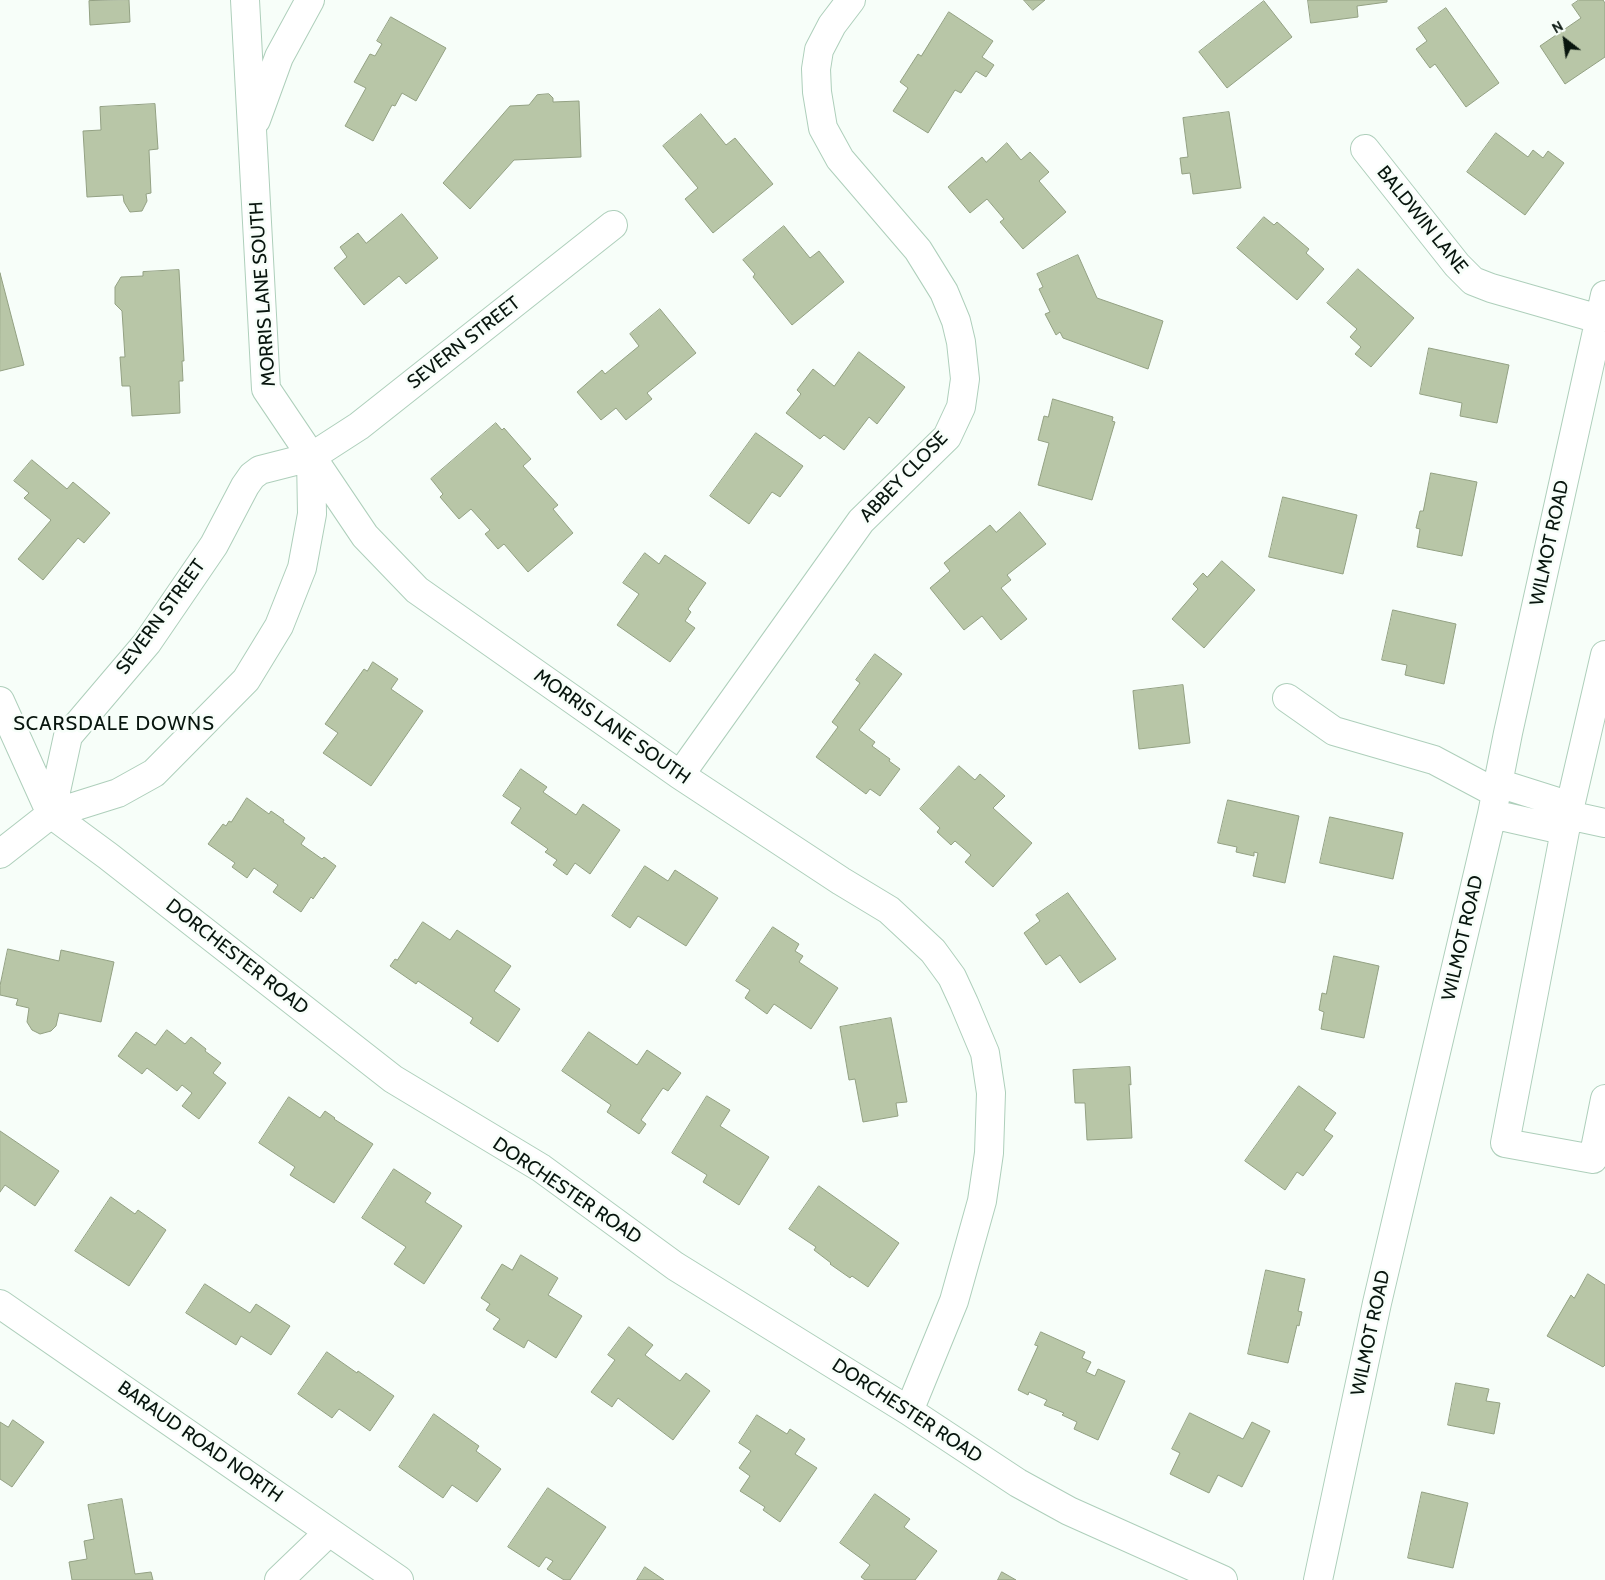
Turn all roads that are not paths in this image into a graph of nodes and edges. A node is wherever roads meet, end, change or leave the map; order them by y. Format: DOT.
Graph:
graph roads {
  1 [pos="245,0"];
  2 [pos="310,0"];
  3 [pos="851,0"];
  4 [pos="252,131"];
  5 [pos="1365,149"];
  6 [pos="613,225"];
  7 [pos="1602,307"];
  8 [pos="311,457"];
  9 [pos="1605,655"];
  10 [pos="1287,698"];
  11 [pos="0,701"];
  12 [pos="680,775"];
  13 [pos="1496,796"];
  14 [pos="51,814"];
  15 [pos="1568,815"];
  16 [pos="1605,823"];
  17 [pos="0,854"];
  18 [pos="1605,1099"];
  19 [pos="0,1304"];
  20 [pos="909,1411"];
  21 [pos="328,1532"];
  22 [pos="279,1580"];
  23 [pos="399,1580"];
  24 [pos="1223,1580"];
  25 [pos="1318,1580"];
  1 -- 4 [label="street, MORRIS LANE SOUTH"];
  2 -- 4 [label="street"];
  3 -- 12 [label="street, ABBEY CLOSE"];
  4 -- 8 [label="street, MORRIS LANE SOUTH"];
  5 -- 7 [label="street, BALDWIN LANE"];
  6 -- 8 [label="street, SEVERN STREET"];
  7 -- 13 [label="street, WILMOT ROAD"];
  8 -- 12 [label="street, MORRIS LANE SOUTH"];
  8 -- 14 [label="street, SEVERN STREET"];
  8 -- 14 [label="street"];
  9 -- 15 [label="street"];
  10 -- 13 [label="street"];
  11 -- 14 [label="street, DORCHESTER ROAD"];
  12 -- 20 [label="street, MORRIS LANE SOUTH"];
  13 -- 15 [label="street"];
  13 -- 25 [label="street, WILMOT ROAD"];
  14 -- 17 [label="street"];
  14 -- 20 [label="street, DORCHESTER ROAD"];
  15 -- 16 [label="street"];
  15 -- 18 [label="street"];
  19 -- 21 [label="street, BARAUD ROAD NORTH"];
  20 -- 24 [label="street, DORCHESTER ROAD"];
  21 -- 22 [label="street"];
  21 -- 23 [label="street, BARAUD ROAD NORTH"];
}
